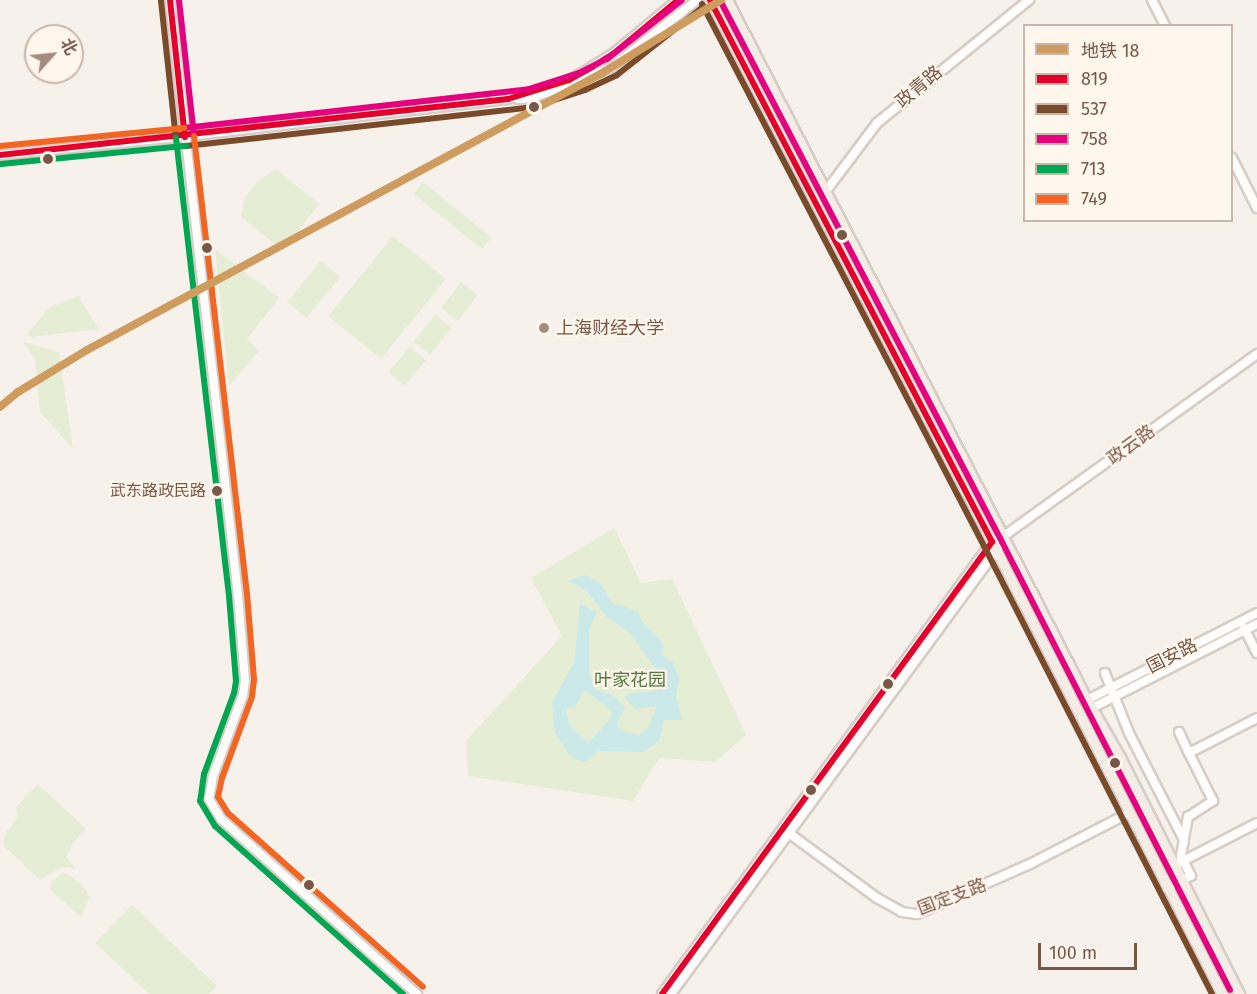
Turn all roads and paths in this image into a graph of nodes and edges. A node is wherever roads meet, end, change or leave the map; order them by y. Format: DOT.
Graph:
graph roads {
  1 [pos="170,0"];
  2 [pos="678,0"];
  3 [pos="697,0"];
  4 [pos="710,0"];
  5 [pos="727,0"];
  6 [pos="1029,0"];
  7 [pos="1152,0"];
  8 [pos="1164,24"];
  9 [pos="508,99"];
  10 [pos="185,137"];
  11 [pos="0,155"];
  12 [pos="1233,160"];
  13 [pos="826,191"];
  14 [pos="1257,208"];
  15 [pos="1257,354"];
  16 [pos="1004,537"];
  17 [pos="994,547"];
  18 [pos="1257,613"];
  19 [pos="1241,622"];
  20 [pos="1257,624"];
  21 [pos="1245,630"];
  22 [pos="1257,653"];
  23 [pos="1105,673"];
  24 [pos="1112,692"];
  25 [pos="1089,704"];
  26 [pos="1257,718"];
  27 [pos="1179,732"];
  28 [pos="1189,753"];
  29 [pos="1129,813"];
  30 [pos="1257,823"];
  31 [pos="787,832"];
  32 [pos="1184,840"];
  33 [pos="1179,863"];
  34 [pos="1183,880"];
  35 [pos="1167,888"];
  36 [pos="417,994"];
  37 [pos="662,994"];
  38 [pos="671,994"];
  39 [pos="1222,994"];
  40 [pos="1239,994"];
  1 -- 10 [label="street"];
  2 -- 9 [label="street"];
  3 -- 9 [label="street"];
  4 -- 17 [label="main road"];
  5 -- 13 [label="main road"];
  6 -- 13 [label="street, 政青路"];
  7 -- 8 [label="street"];
  9 -- 10 [label="street"];
  10 -- 11 [label="street"];
  10 -- 36 [label="street"];
  12 -- 14 [label="street"];
  13 -- 16 [label="main road"];
  15 -- 16 [label="street, 政云路"];
  16 -- 17 [label="street"];
  16 -- 25 [label="main road"];
  17 -- 29 [label="main road"];
  17 -- 31 [label="street"];
  18 -- 19 [label="street, 国安路"];
  19 -- 21 [label="street"];
  19 -- 24 [label="street, 国安路"];
  20 -- 21 [label="street, 国安路"];
  21 -- 22 [label="street"];
  21 -- 24 [label="street, 国安路"];
  23 -- 24 [label="street"];
  24 -- 25 [label="street, 国安路"];
  24 -- 32 [label="street"];
  25 -- 33 [label="main road"];
  26 -- 28 [label="street"];
  27 -- 28 [label="street"];
  28 -- 32 [label="street"];
  29 -- 31 [label="street, 国定支路"];
  29 -- 35 [label="main road"];
  30 -- 33 [label="street"];
  31 -- 37 [label="street"];
  31 -- 38 [label="street"];
  32 -- 33 [label="street"];
  33 -- 34 [label="main road"];
  34 -- 35 [label="street"];
  34 -- 40 [label="main road"];
  35 -- 39 [label="main road"];
}
